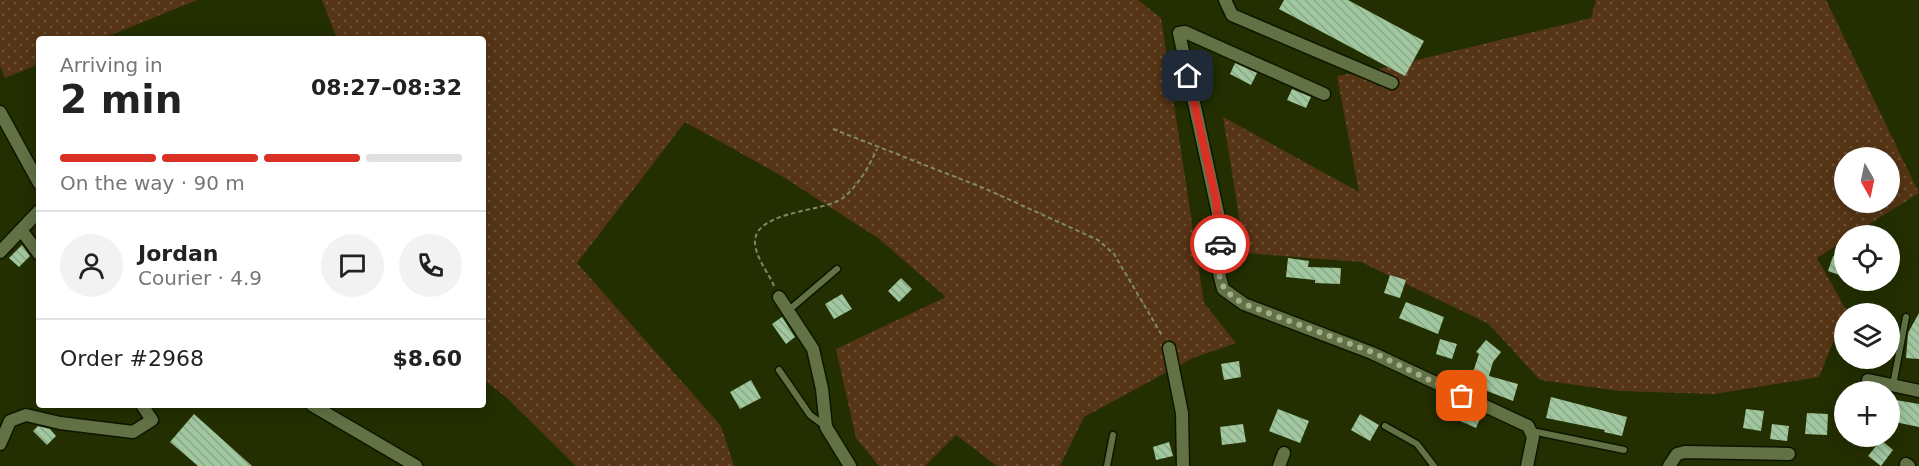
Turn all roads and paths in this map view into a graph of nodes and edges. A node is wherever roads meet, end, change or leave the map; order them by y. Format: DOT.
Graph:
graph roads {
  1 [pos="1225,0"];
  2 [pos="1392,83"];
  3 [pos="1324,94"];
  4 [pos="0,112"];
  5 [pos="833,129"];
  6 [pos="878,148"];
  7 [pos="36,178"];
  8 [pos="36,215"];
  9 [pos="22,231"];
  10 [pos="36,250"];
  11 [pos="0,252"];
  12 [pos="837,269"];
  13 [pos="779,297"];
  14 [pos="789,310"];
  15 [pos="1906,317"];
  16 [pos="1169,348"];
  17 [pos="779,370"];
  18 [pos="1868,380"];
  19 [pos="1872,381"];
  20 [pos="1894,381"];
  21 [pos="1900,387"];
  22 [pos="1919,391"];
  23 [pos="144,408"];
  24 [pos="317,408"];
  25 [pos="1385,426"];
  26 [pos="826,427"];
  27 [pos="1532,430"];
  28 [pos="1113,435"];
  29 [pos="0,444"];
  30 [pos="1624,450"];
  31 [pos="1284,453"];
  32 [pos="1789,454"];
  33 [pos="416,466"];
  34 [pos="850,466"];
  35 [pos="1107,466"];
  36 [pos="1183,466"];
  37 [pos="1279,466"];
  38 [pos="1434,466"];
  39 [pos="1527,466"];
  40 [pos="1669,466"];
  1 -- 2 [label="street"];
  3 -- 27 [label="street"];
  4 -- 7 [label="street"];
  5 -- 6 [label="path"];
  6 -- 13 [label="path"];
  6 -- 16 [label="path"];
  8 -- 9 [label="street"];
  9 -- 10 [label="street"];
  9 -- 11 [label="street"];
  12 -- 14 [label="lane"];
  13 -- 14 [label="street"];
  14 -- 26 [label="street"];
  15 -- 20 [label="lane"];
  16 -- 36 [label="street"];
  17 -- 26 [label="lane"];
  18 -- 19 [label="street"];
  21 -- 22 [label="street"];
  23 -- 29 [label="street"];
  24 -- 33 [label="street"];
  25 -- 38 [label="lane"];
  26 -- 34 [label="street"];
  27 -- 30 [label="lane"];
  27 -- 39 [label="street"];
  28 -- 35 [label="lane"];
  31 -- 37 [label="street"];
  32 -- 40 [label="street"];
}
